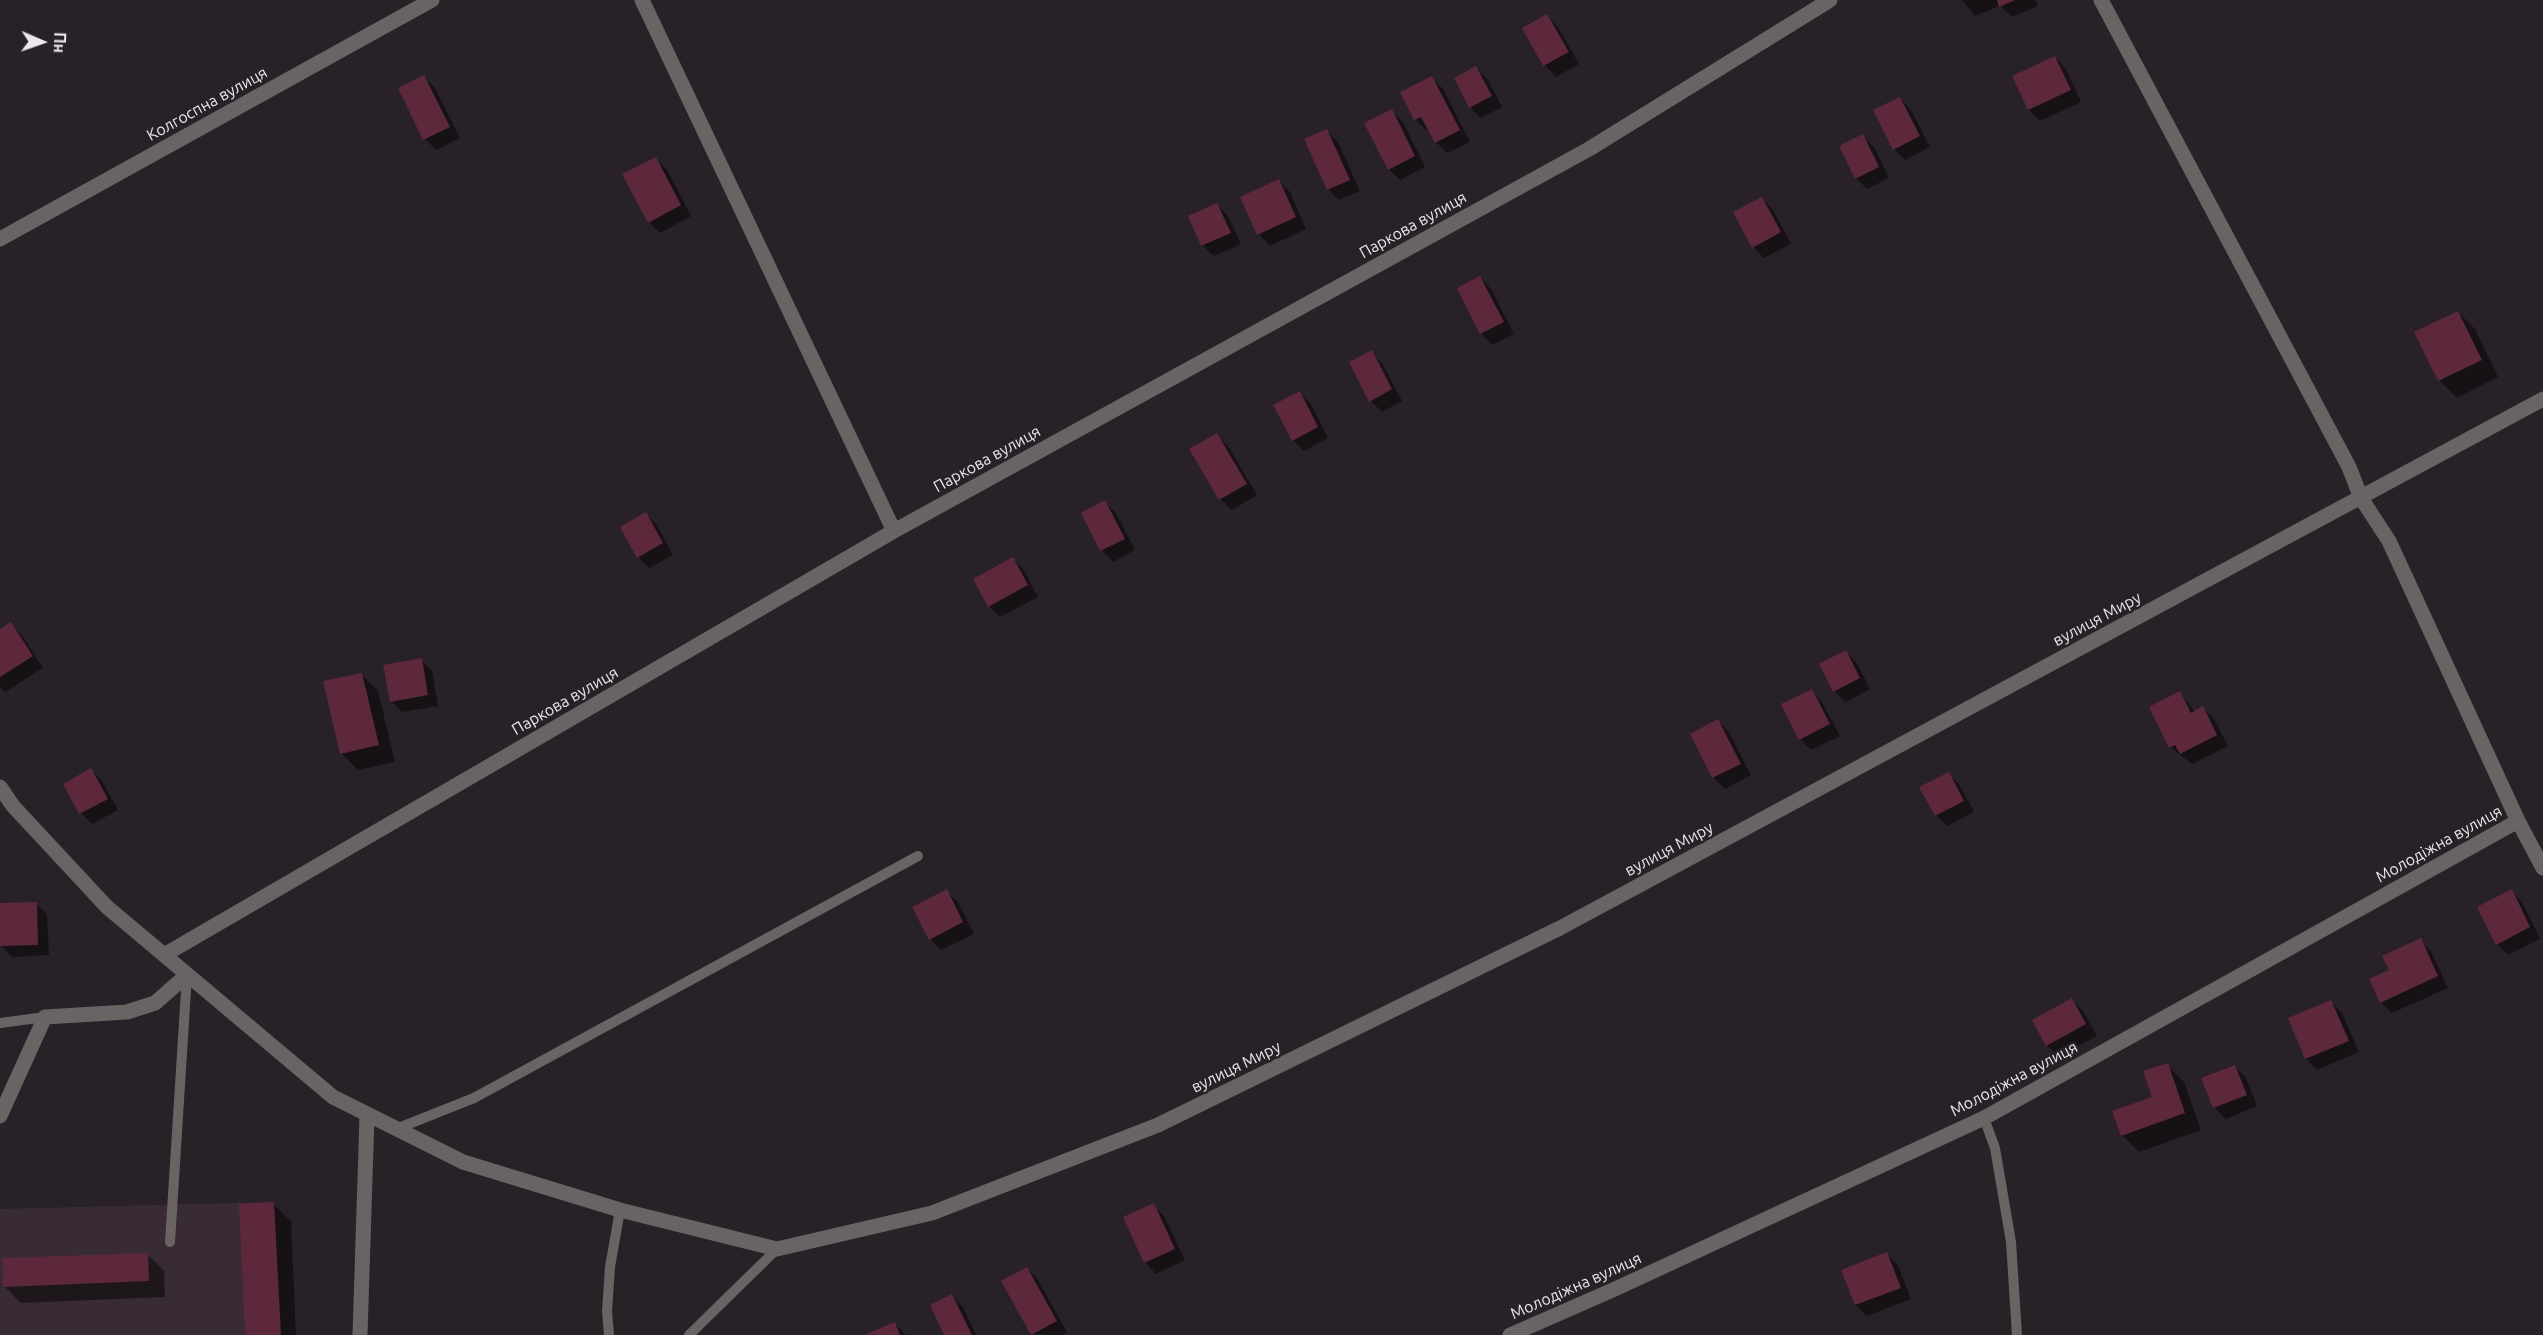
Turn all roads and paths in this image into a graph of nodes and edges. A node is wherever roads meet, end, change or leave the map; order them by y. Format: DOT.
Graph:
graph roads {
  1 [pos="432,0"];
  2 [pos="642,0"];
  3 [pos="1830,0"];
  4 [pos="2102,0"];
  5 [pos="0,239"];
  6 [pos="2543,399"];
  7 [pos="2361,498"];
  8 [pos="894,531"];
  9 [pos="0,787"];
  10 [pos="2518,821"];
  11 [pos="918,856"];
  12 [pos="2543,868"];
  13 [pos="164,955"];
  14 [pos="187,975"];
  15 [pos="45,1017"];
  16 [pos="0,1023"];
  17 [pos="0,1116"];
  18 [pos="367,1116"];
  19 [pos="1984,1118"];
  20 [pos="396,1129"];
  21 [pos="620,1210"];
  22 [pos="170,1242"];
  23 [pos="777,1249"];
  24 [pos="360,1335"];
  25 [pos="609,1335"];
  26 [pos="689,1335"];
  27 [pos="1510,1335"];
  28 [pos="2017,1335"];
  1 -- 5 [label="street, Колгоспна вулиця"];
  2 -- 8 [label="street"];
  3 -- 8 [label="street, Паркова вулиця"];
  4 -- 7 [label="street"];
  6 -- 7 [label="street, вулиця Миру"];
  7 -- 10 [label="street"];
  7 -- 23 [label="street, вулиця Миру"];
  8 -- 13 [label="street, Паркова вулиця"];
  9 -- 13 [label="street"];
  10 -- 12 [label="street"];
  10 -- 19 [label="street, Молодіжна вулиця"];
  11 -- 20 [label="lane"];
  13 -- 14 [label="street"];
  14 -- 15 [label="street"];
  14 -- 18 [label="street"];
  14 -- 22 [label="lane"];
  15 -- 16 [label="lane"];
  15 -- 17 [label="street"];
  18 -- 20 [label="street"];
  18 -- 24 [label="street"];
  19 -- 27 [label="street, Молодіжна вулиця"];
  19 -- 28 [label="lane"];
  20 -- 21 [label="street"];
  21 -- 23 [label="street"];
  21 -- 25 [label="lane"];
  23 -- 26 [label="lane"];
}
